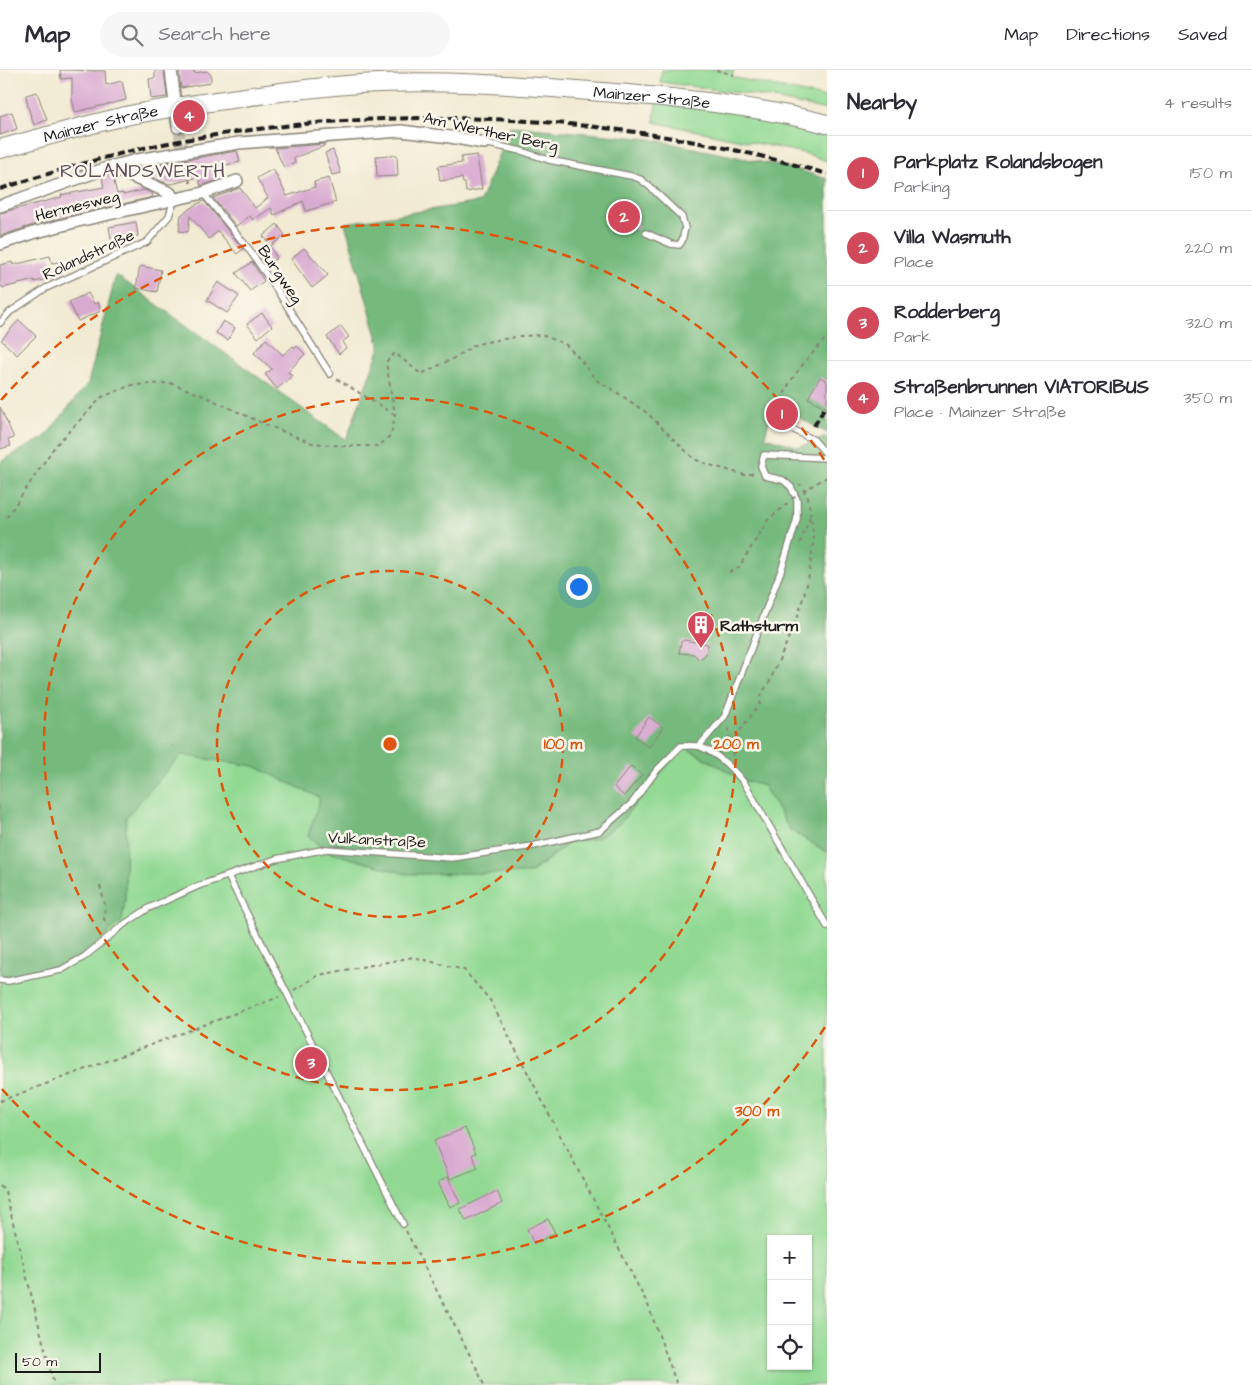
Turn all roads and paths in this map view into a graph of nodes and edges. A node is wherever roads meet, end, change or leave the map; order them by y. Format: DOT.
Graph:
graph roads {
  1 [pos="171,70"];
  2 [pos="716,70"];
  3 [pos="734,75"];
  4 [pos="175,106"];
  5 [pos="827,124"];
  6 [pos="178,126"];
  7 [pos="484,143"];
  8 [pos="183,149"];
  9 [pos="0,150"];
  10 [pos="110,167"];
  11 [pos="237,181"];
  12 [pos="198,194"];
  13 [pos="174,200"];
  14 [pos="0,206"];
  15 [pos="646,233"];
  16 [pos="0,244"];
  17 [pos="0,323"];
  18 [pos="827,337"];
  19 [pos="330,374"];
  20 [pos="395,415"];
  21 [pos="780,423"];
  22 [pos="798,433"];
  23 [pos="827,456"];
  24 [pos="763,472"];
  25 [pos="827,477"];
  26 [pos="783,480"];
  27 [pos="803,490"];
  28 [pos="799,494"];
  29 [pos="7,517"];
  30 [pos="729,572"];
  31 [pos="725,716"];
  32 [pos="699,746"];
  33 [pos="228,876"];
  34 [pos="100,886"];
  35 [pos="827,926"];
  36 [pos="114,933"];
  37 [pos="0,980"];
  38 [pos="288,994"];
  39 [pos="0,1101"];
  40 [pos="0,1185"];
  41 [pos="403,1224"];
  42 [pos="54,1385"];
  43 [pos="484,1385"];
  44 [pos="677,1385"];
  1 -- 4 [label="street"];
  2 -- 3 [label="path"];
  4 -- 5 [label="main road, Mainzer Straße"];
  4 -- 6 [label="street"];
  4 -- 9 [label="main road, Mainzer Straße"];
  7 -- 8 [label="street, Am Werther Berg"];
  7 -- 15 [label="lane, Am Werther Berg"];
  8 -- 10 [label="street, Am Werther Berg"];
  8 -- 12 [label="path"];
  10 -- 13 [label="street"];
  10 -- 14 [label="street, Am Werther Berg"];
  11 -- 12 [label="street, Hermesweg"];
  12 -- 13 [label="street, Hermesweg"];
  12 -- 19 [label="lane, Burgweg"];
  13 -- 16 [label="street, Hermesweg"];
  13 -- 17 [label="lane, Rolandstraße"];
  18 -- 22 [label="path"];
  19 -- 20 [label="path"];
  20 -- 24 [label="path"];
  20 -- 29 [label="path"];
  21 -- 22 [label="lane"];
  22 -- 23 [label="lane"];
  23 -- 24 [label="lane"];
  24 -- 26 [label="lane"];
  25 -- 27 [label="path"];
  26 -- 27 [label="path"];
  26 -- 31 [label="lane"];
  27 -- 31 [label="path"];
  28 -- 30 [label="path, bridge"];
  31 -- 32 [label="lane"];
  32 -- 33 [label="lane, Vulkanstraße"];
  32 -- 35 [label="lane"];
  33 -- 36 [label="lane, Vulkanstraße"];
  33 -- 38 [label="lane"];
  34 -- 36 [label="path"];
  36 -- 37 [label="lane, Vulkanstraße"];
  38 -- 39 [label="path"];
  38 -- 41 [label="lane"];
  38 -- 44 [label="path"];
  40 -- 42 [label="path"];
  41 -- 43 [label="path"];
}
